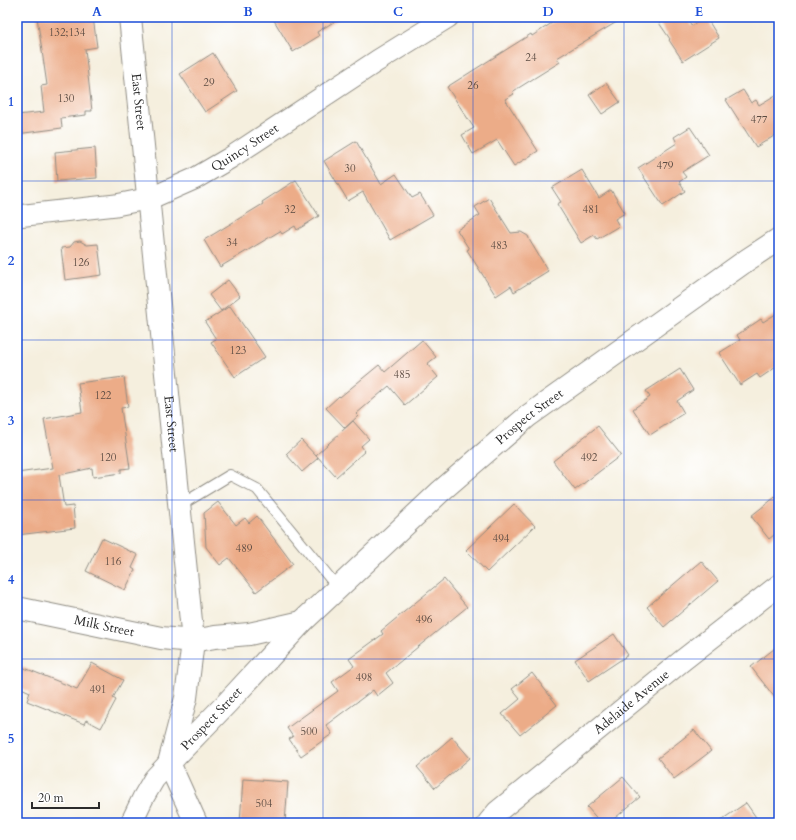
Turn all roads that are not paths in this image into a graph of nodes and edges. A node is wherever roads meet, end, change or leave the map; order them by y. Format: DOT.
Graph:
graph roads {
  1 [pos="130,17"];
  2 [pos="448,17"];
  3 [pos="148,199"];
  4 [pos="17,216"];
  5 [pos="779,239"];
  6 [pos="179,506"];
  7 [pos="779,585"];
  8 [pos="338,588"];
  9 [pos="17,608"];
  10 [pos="302,622"];
  11 [pos="192,641"];
  12 [pos="169,763"];
  13 [pos="131,823"];
  14 [pos="196,823"];
  15 [pos="488,823"];
  1 -- 3 [label="street, East Street"];
  2 -- 3 [label="street, Quincy Street"];
  3 -- 4 [label="street, Quincy Street"];
  3 -- 6 [label="street, East Street"];
  5 -- 8 [label="street, Prospect Street"];
  6 -- 8 [label="lane"];
  6 -- 11 [label="street, East Street"];
  7 -- 15 [label="street, Adelaide Avenue"];
  8 -- 10 [label="street, Prospect Street"];
  9 -- 11 [label="street, Milk Street"];
  10 -- 11 [label="street"];
  10 -- 12 [label="street, Prospect Street"];
  11 -- 12 [label="street, East Street"];
  12 -- 13 [label="street, Prospect Street"];
  12 -- 14 [label="street"];
}
